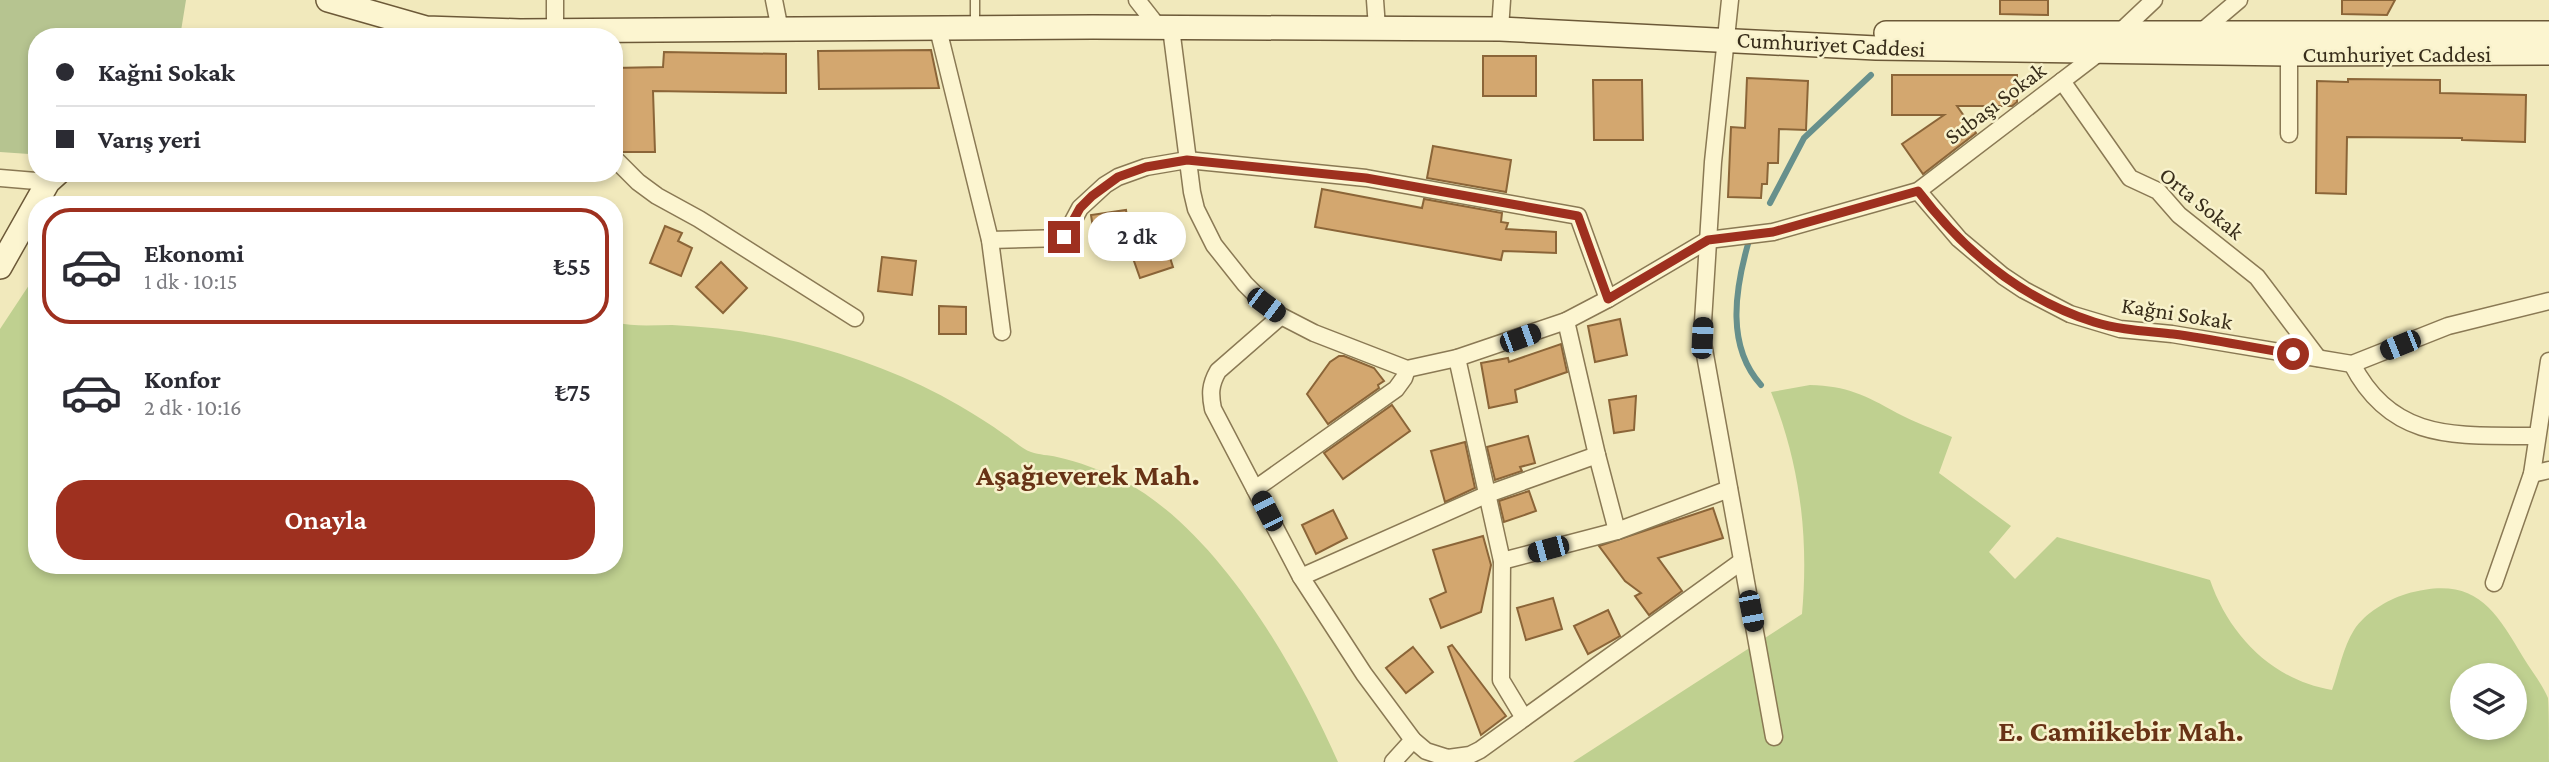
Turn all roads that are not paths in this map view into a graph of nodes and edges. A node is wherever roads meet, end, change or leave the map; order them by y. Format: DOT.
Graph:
graph roads {
  1 [pos="328,0"];
  2 [pos="555,0"];
  3 [pos="774,0"];
  4 [pos="975,0"];
  5 [pos="1137,0"];
  6 [pos="1375,0"];
  7 [pos="1502,0"];
  8 [pos="1730,0"];
  9 [pos="2154,0"];
  10 [pos="2239,0"];
  11 [pos="426,28"];
  12 [pos="559,28"];
  13 [pos="1165,28"];
  14 [pos="1377,28"];
  15 [pos="938,29"];
  16 [pos="975,29"];
  17 [pos="1500,29"];
  18 [pos="780,30"];
  19 [pos="623,32"];
  20 [pos="2119,33"];
  21 [pos="2200,33"];
  22 [pos="2549,33"];
  23 [pos="1725,39"];
  24 [pos="2100,52"];
  25 [pos="2549,53"];
  26 [pos="2289,54"];
  27 [pos="2062,81"];
  28 [pos="2289,134"];
  29 [pos="1187,160"];
  30 [pos="623,167"];
  31 [pos="0,178"];
  32 [pos="28,178"];
  33 [pos="1918,191"];
  34 [pos="28,220"];
  35 [pos="990,240"];
  36 [pos="1708,240"];
  37 [pos="0,267"];
  38 [pos="1608,299"];
  39 [pos="2549,301"];
  40 [pos="1281,316"];
  41 [pos="855,318"];
  42 [pos="1566,321"];
  43 [pos="1002,332"];
  44 [pos="1457,358"];
  45 [pos="2318,358"];
  46 [pos="2549,361"];
  47 [pos="2352,364"];
  48 [pos="1408,369"];
  49 [pos="2537,436"];
  50 [pos="1597,455"];
  51 [pos="2549,470"];
  52 [pos="2532,474"];
  53 [pos="1255,489"];
  54 [pos="1729,489"];
  55 [pos="1488,494"];
  56 [pos="1617,531"];
  57 [pos="1502,561"];
  58 [pos="1742,561"];
  59 [pos="1301,577"];
  60 [pos="2494,583"];
  61 [pos="1524,718"];
  62 [pos="1774,737"];
  63 [pos="1413,740"];
  64 [pos="1392,762"];
  1 -- 11 [label="main road"];
  2 -- 12 [label="street"];
  3 -- 18 [label="street"];
  4 -- 16 [label="lane"];
  5 -- 13 [label="street"];
  6 -- 14 [label="street"];
  7 -- 17 [label="street"];
  8 -- 23 [label="street"];
  9 -- 20 [label="street"];
  10 -- 21 [label="street"];
  13 -- 14 [label="main road"];
  13 -- 16 [label="main road"];
  13 -- 29 [label="street"];
  14 -- 17 [label="main road"];
  15 -- 16 [label="main road"];
  15 -- 18 [label="main road"];
  15 -- 35 [label="street"];
  17 -- 23 [label="main road"];
  18 -- 19 [label="main road"];
  20 -- 21 [label="main road, Cumhuriyet Caddesi"];
  20 -- 23 [label="main road, Cumhuriyet Caddesi"];
  21 -- 22 [label="main road, Cumhuriyet Caddesi"];
  23 -- 24 [label="main road, Cumhuriyet Caddesi"];
  23 -- 36 [label="street"];
  24 -- 26 [label="main road, Cumhuriyet Caddesi"];
  24 -- 27 [label="street, Subaşı Sokak"];
  25 -- 26 [label="main road, Cumhuriyet Caddesi"];
  26 -- 28 [label="street"];
  27 -- 33 [label="street, Subaşı Sokak"];
  27 -- 45 [label="street, Orta Sokak"];
  29 -- 35 [label="street"];
  29 -- 38 [label="street"];
  29 -- 40 [label="street"];
  30 -- 41 [label="street"];
  31 -- 32 [label="street"];
  33 -- 36 [label="street"];
  33 -- 45 [label="street, Kağni Sokak"];
  34 -- 37 [label="main road"];
  35 -- 43 [label="street"];
  36 -- 38 [label="street"];
  36 -- 54 [label="street"];
  38 -- 42 [label="street"];
  39 -- 47 [label="street"];
  40 -- 48 [label="street"];
  40 -- 53 [label="street"];
  42 -- 44 [label="street"];
  42 -- 50 [label="street"];
  44 -- 48 [label="street"];
  44 -- 55 [label="street"];
  45 -- 47 [label="street, Kağni Sokak"];
  46 -- 49 [label="street"];
  47 -- 49 [label="street"];
  48 -- 53 [label="street"];
  49 -- 52 [label="street"];
  50 -- 55 [label="street"];
  50 -- 56 [label="street"];
  51 -- 52 [label="street"];
  52 -- 60 [label="street"];
  53 -- 59 [label="street"];
  54 -- 56 [label="street"];
  54 -- 58 [label="street"];
  55 -- 57 [label="street"];
  55 -- 59 [label="street"];
  56 -- 57 [label="street"];
  57 -- 61 [label="street"];
  58 -- 61 [label="street"];
  58 -- 62 [label="street"];
  59 -- 63 [label="street"];
  61 -- 63 [label="street"];
  63 -- 64 [label="street"];
}
